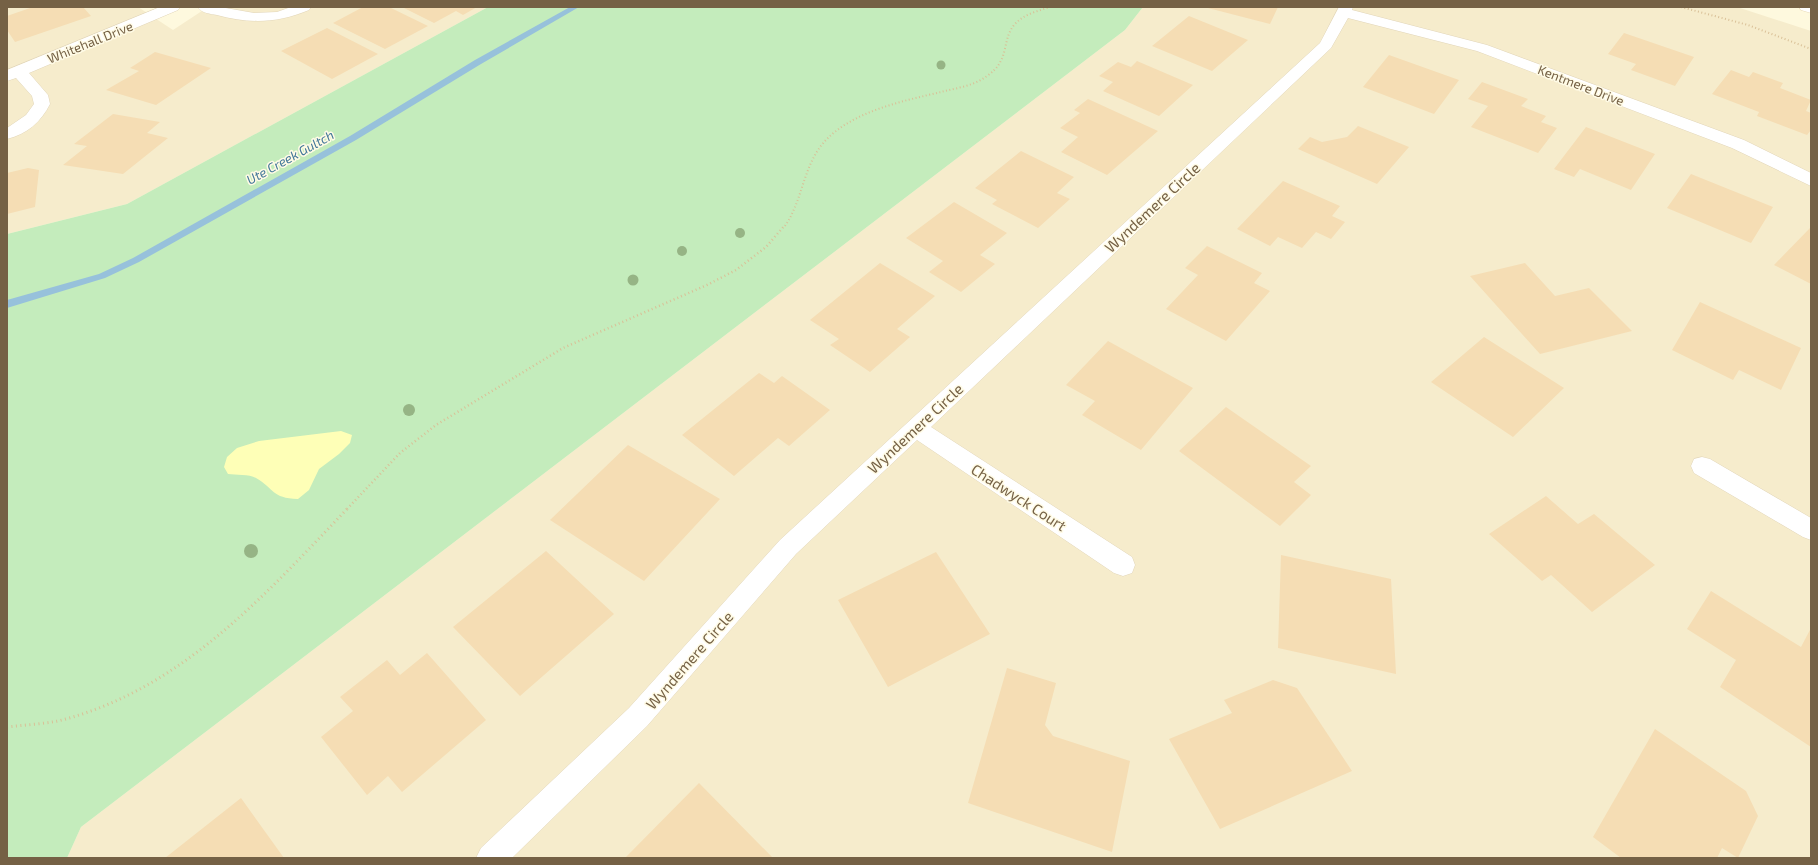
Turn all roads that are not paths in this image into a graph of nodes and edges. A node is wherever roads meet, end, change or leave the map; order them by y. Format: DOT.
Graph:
graph roads {
  1 [pos="173,7"];
  2 [pos="205,7"];
  3 [pos="304,7"];
  4 [pos="1806,7"];
  5 [pos="1811,9"];
  6 [pos="1345,10"];
  7 [pos="13,73"];
  8 [pos="7,134"];
  9 [pos="1811,180"];
  10 [pos="916,428"];
  11 [pos="1702,466"];
  12 [pos="1811,530"];
  13 [pos="1123,565"];
  14 [pos="491,858"];
  1 -- 7 [label="street, Whitehall Drive"];
  2 -- 3 [label="street"];
  4 -- 5 [label="street"];
  6 -- 9 [label="street, Kentmere Drive"];
  6 -- 10 [label="street, Wyndemere Circle"];
  7 -- 8 [label="street"];
  10 -- 13 [label="street, Chadwyck Court"];
  10 -- 14 [label="street, Wyndemere Circle"];
  11 -- 12 [label="street"];
}
